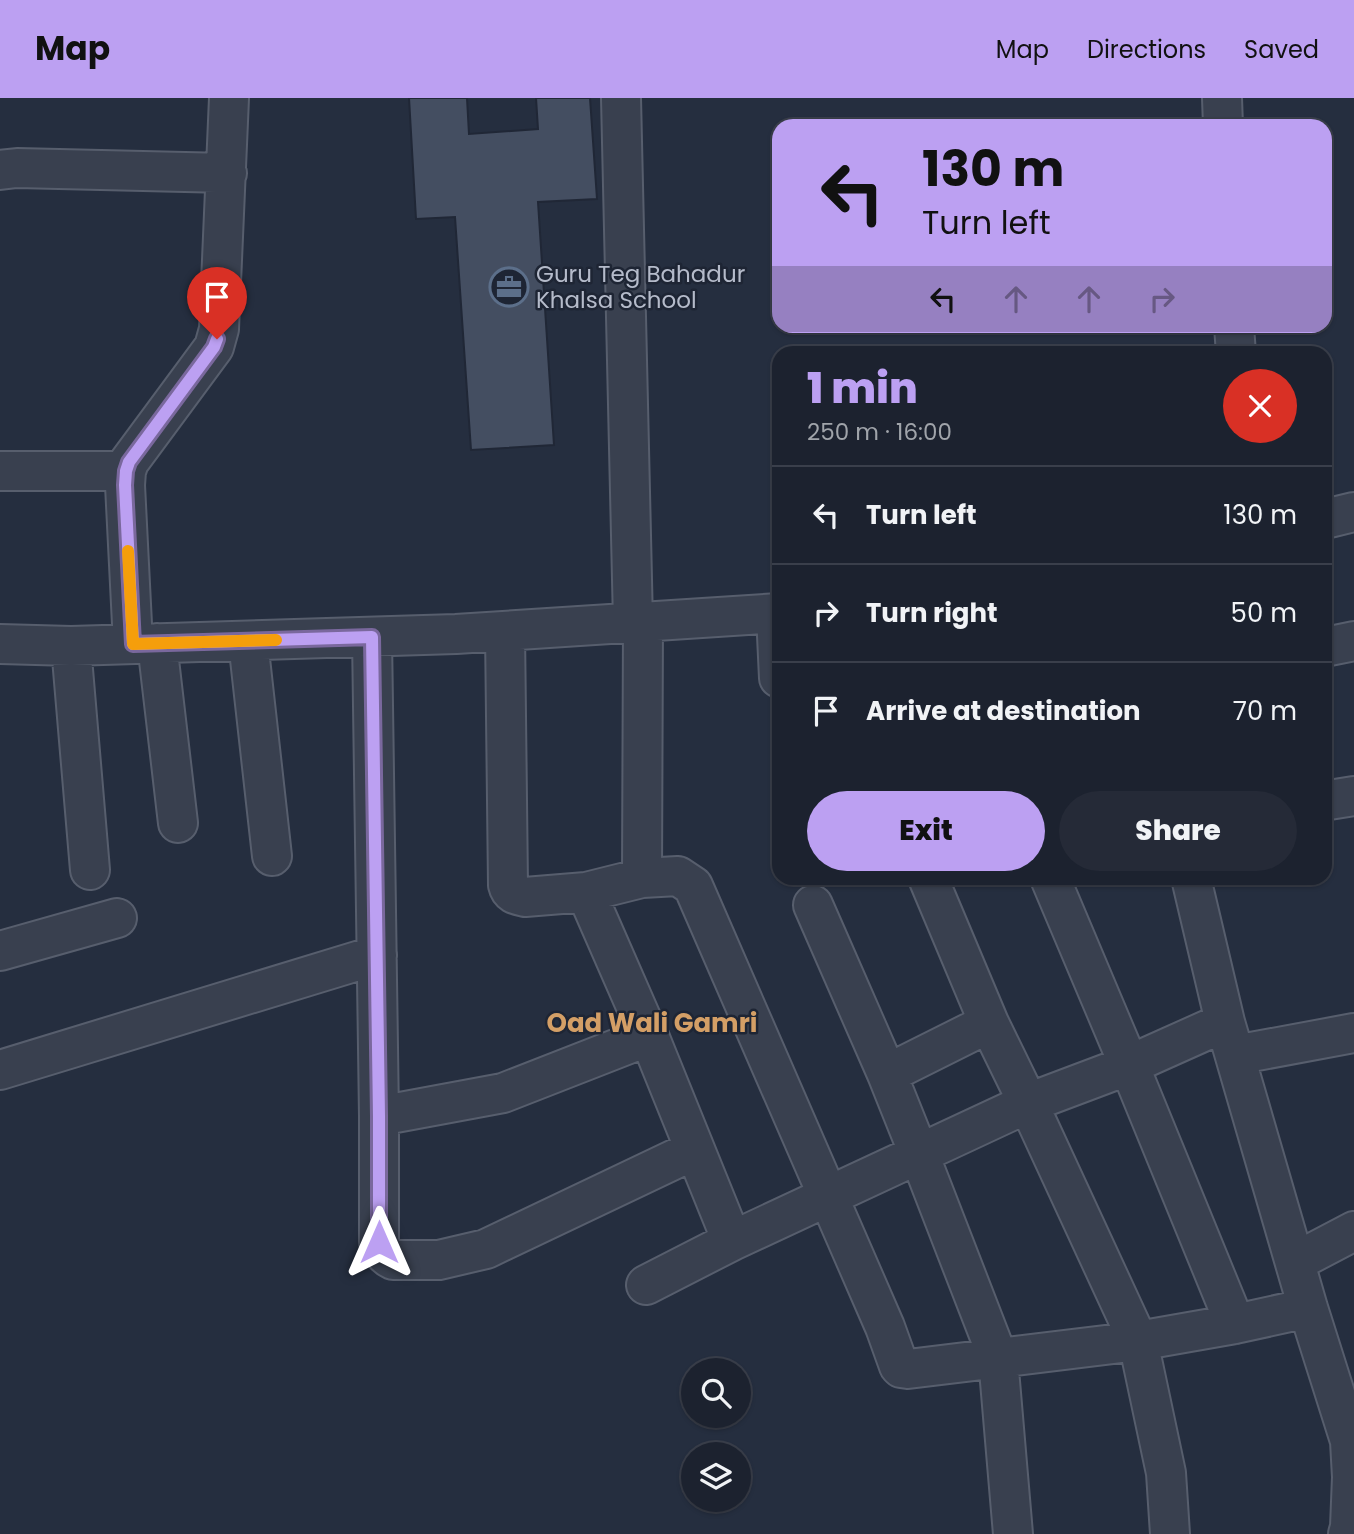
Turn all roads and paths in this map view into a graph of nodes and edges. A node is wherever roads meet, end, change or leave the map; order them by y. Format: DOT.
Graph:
graph roads {
  1 [pos="229,98"];
  2 [pos="621,98"];
  3 [pos="1222,98"];
  4 [pos="1223,119"];
  5 [pos="0,170"];
  6 [pos="227,173"];
  7 [pos="0,471"];
  8 [pos="126,471"];
  9 [pos="1354,512"];
  10 [pos="1332,517"];
  11 [pos="772,613"];
  12 [pos="638,622"];
  13 [pos="505,631"];
  14 [pos="372,637"];
  15 [pos="248,640"];
  16 [pos="1354,640"];
  17 [pos="0,644"];
  18 [pos="145,644"];
  19 [pos="1332,645"];
  20 [pos="71,646"];
  21 [pos="1354,796"];
  22 [pos="1332,800"];
  23 [pos="178,823"];
  24 [pos="272,856"];
  25 [pos="90,870"];
  26 [pos="642,878"];
  27 [pos="931,885"];
  28 [pos="1052,885"];
  29 [pos="1193,885"];
  30 [pos="586,892"];
  31 [pos="813,905"];
  32 [pos="117,918"];
  33 [pos="0,951"];
  34 [pos="377,955"];
  35 [pos="989,1023"];
  36 [pos="1354,1033"];
  37 [pos="649,1036"];
  38 [pos="1230,1039"];
  39 [pos="1129,1065"];
  40 [pos="0,1070"];
  41 [pos="887,1074"];
  42 [pos="1028,1103"];
  43 [pos="379,1116"];
  44 [pos="694,1150"];
  45 [pos="919,1154"];
  46 [pos="827,1197"];
  47 [pos="1354,1231"];
  48 [pos="732,1241"];
  49 [pos="1295,1262"];
  50 [pos="646,1285"];
  51 [pos="1308,1308"];
  52 [pos="1235,1324"];
  53 [pos="1138,1341"];
  54 [pos="998,1357"];
  55 [pos="1352,1440"];
  56 [pos="1013,1534"];
  57 [pos="1170,1534"];
  58 [pos="1348,1534"];
  1 -- 6 [label="street"];
  2 -- 12 [label="street"];
  3 -- 4 [label="street"];
  5 -- 6 [label="street"];
  6 -- 8 [label="street"];
  7 -- 8 [label="street"];
  8 -- 18 [label="street"];
  9 -- 10 [label="street"];
  11 -- 12 [label="street"];
  12 -- 13 [label="street"];
  12 -- 26 [label="street"];
  13 -- 14 [label="street"];
  13 -- 30 [label="street"];
  14 -- 15 [label="street"];
  14 -- 34 [label="street"];
  15 -- 18 [label="street"];
  15 -- 24 [label="street"];
  16 -- 19 [label="street"];
  17 -- 20 [label="street"];
  18 -- 20 [label="street"];
  18 -- 23 [label="street"];
  20 -- 25 [label="street"];
  21 -- 22 [label="street"];
  26 -- 30 [label="street"];
  26 -- 46 [label="street"];
  27 -- 35 [label="street"];
  28 -- 39 [label="street"];
  29 -- 38 [label="street"];
  30 -- 37 [label="street"];
  31 -- 41 [label="street"];
  32 -- 33 [label="street"];
  34 -- 40 [label="street"];
  34 -- 43 [label="street"];
  35 -- 41 [label="street"];
  35 -- 42 [label="street"];
  36 -- 38 [label="street"];
  37 -- 43 [label="street"];
  37 -- 44 [label="street"];
  38 -- 39 [label="street"];
  38 -- 49 [label="street"];
  39 -- 42 [label="street"];
  39 -- 52 [label="street"];
  41 -- 45 [label="street"];
  42 -- 45 [label="street"];
  42 -- 53 [label="street"];
  43 -- 44 [label="street"];
  44 -- 48 [label="street"];
  45 -- 46 [label="street"];
  45 -- 54 [label="street"];
  46 -- 48 [label="street"];
  46 -- 54 [label="street"];
  47 -- 49 [label="street"];
  48 -- 50 [label="street"];
  49 -- 51 [label="street"];
  51 -- 52 [label="street"];
  51 -- 55 [label="street"];
  52 -- 53 [label="street"];
  53 -- 54 [label="street"];
  53 -- 57 [label="street"];
  54 -- 56 [label="street"];
  55 -- 58 [label="street"];
}
